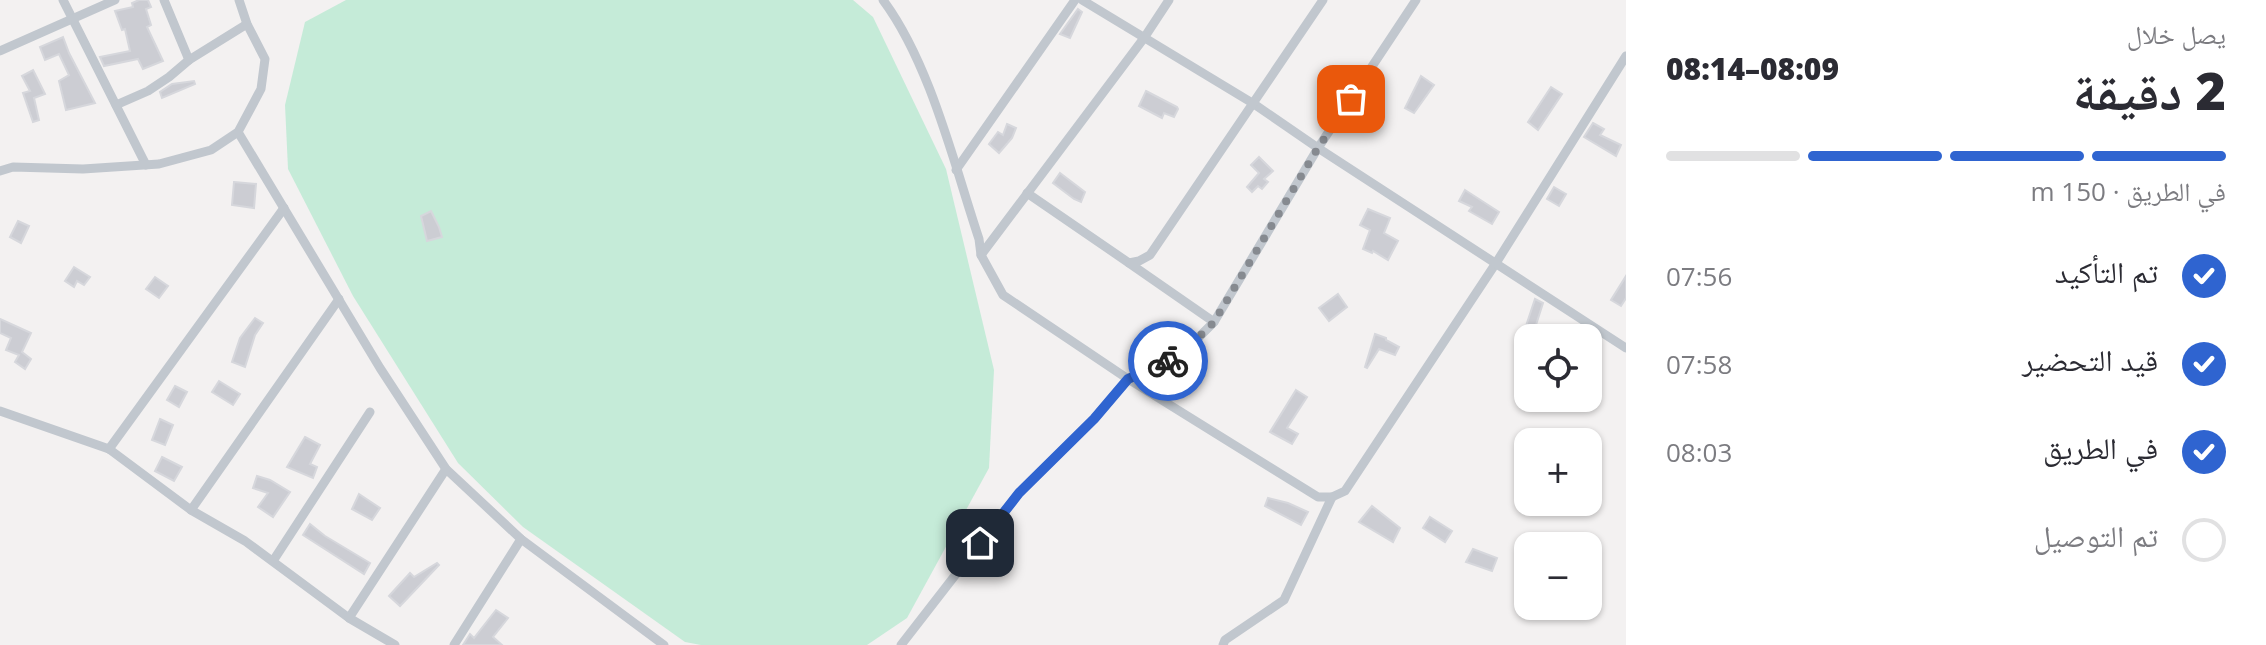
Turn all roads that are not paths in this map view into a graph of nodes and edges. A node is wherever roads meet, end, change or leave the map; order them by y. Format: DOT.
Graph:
graph roads {
  1 [pos="63,0"];
  2 [pos="115,0"];
  3 [pos="164,0"];
  4 [pos="239,0"];
  5 [pos="883,0"];
  6 [pos="1075,0"];
  7 [pos="1082,0"];
  8 [pos="1169,0"];
  9 [pos="1323,0"];
  10 [pos="1416,0"];
  11 [pos="72,19"];
  12 [pos="247,24"];
  13 [pos="1144,38"];
  14 [pos="0,51"];
  15 [pos="1626,56"];
  16 [pos="189,60"];
  17 [pos="1254,104"];
  18 [pos="116,105"];
  19 [pos="238,132"];
  20 [pos="1318,148"];
  21 [pos="146,165"];
  22 [pos="956,170"];
  23 [pos="0,171"];
  24 [pos="1027,193"];
  25 [pos="284,208"];
  26 [pos="981,255"];
  27 [pos="1129,263"];
  28 [pos="1496,263"];
  29 [pos="339,299"];
  30 [pos="1214,322"];
  31 [pos="1626,348"];
  32 [pos="1128,379"];
  33 [pos="0,411"];
  34 [pos="370,412"];
  35 [pos="109,449"];
  36 [pos="446,469"];
  37 [pos="1332,497"];
  38 [pos="191,510"];
  39 [pos="521,539"];
  40 [pos="273,561"];
  41 [pos="349,618"];
  42 [pos="395,645"];
  43 [pos="454,645"];
  44 [pos="664,645"];
  45 [pos="901,645"];
  46 [pos="1223,645"];
  1 -- 11 [label="street"];
  2 -- 11 [label="street"];
  3 -- 16 [label="street"];
  4 -- 12 [label="street"];
  5 -- 22 [label="street"];
  6 -- 22 [label="street"];
  7 -- 13 [label="street"];
  8 -- 13 [label="street"];
  9 -- 17 [label="street"];
  10 -- 20 [label="street"];
  11 -- 14 [label="street"];
  11 -- 18 [label="street"];
  12 -- 16 [label="street"];
  12 -- 19 [label="street"];
  13 -- 17 [label="street"];
  13 -- 24 [label="street"];
  15 -- 28 [label="street"];
  16 -- 18 [label="street"];
  17 -- 20 [label="street"];
  17 -- 27 [label="street"];
  18 -- 21 [label="street"];
  19 -- 21 [label="street"];
  19 -- 25 [label="street"];
  20 -- 28 [label="street"];
  20 -- 30 [label="street"];
  21 -- 23 [label="street"];
  22 -- 26 [label="street"];
  24 -- 26 [label="street"];
  24 -- 27 [label="street"];
  25 -- 29 [label="street"];
  25 -- 35 [label="street"];
  26 -- 32 [label="street"];
  27 -- 30 [label="street"];
  28 -- 31 [label="street"];
  28 -- 37 [label="street"];
  29 -- 36 [label="street"];
  29 -- 38 [label="street"];
  30 -- 32 [label="street"];
  32 -- 37 [label="street"];
  32 -- 45 [label="street"];
  33 -- 35 [label="street"];
  34 -- 40 [label="street"];
  35 -- 38 [label="street"];
  36 -- 39 [label="street"];
  36 -- 41 [label="street"];
  37 -- 46 [label="street"];
  38 -- 40 [label="street"];
  39 -- 43 [label="street"];
  39 -- 44 [label="street"];
  40 -- 41 [label="street"];
  41 -- 42 [label="street"];
}
